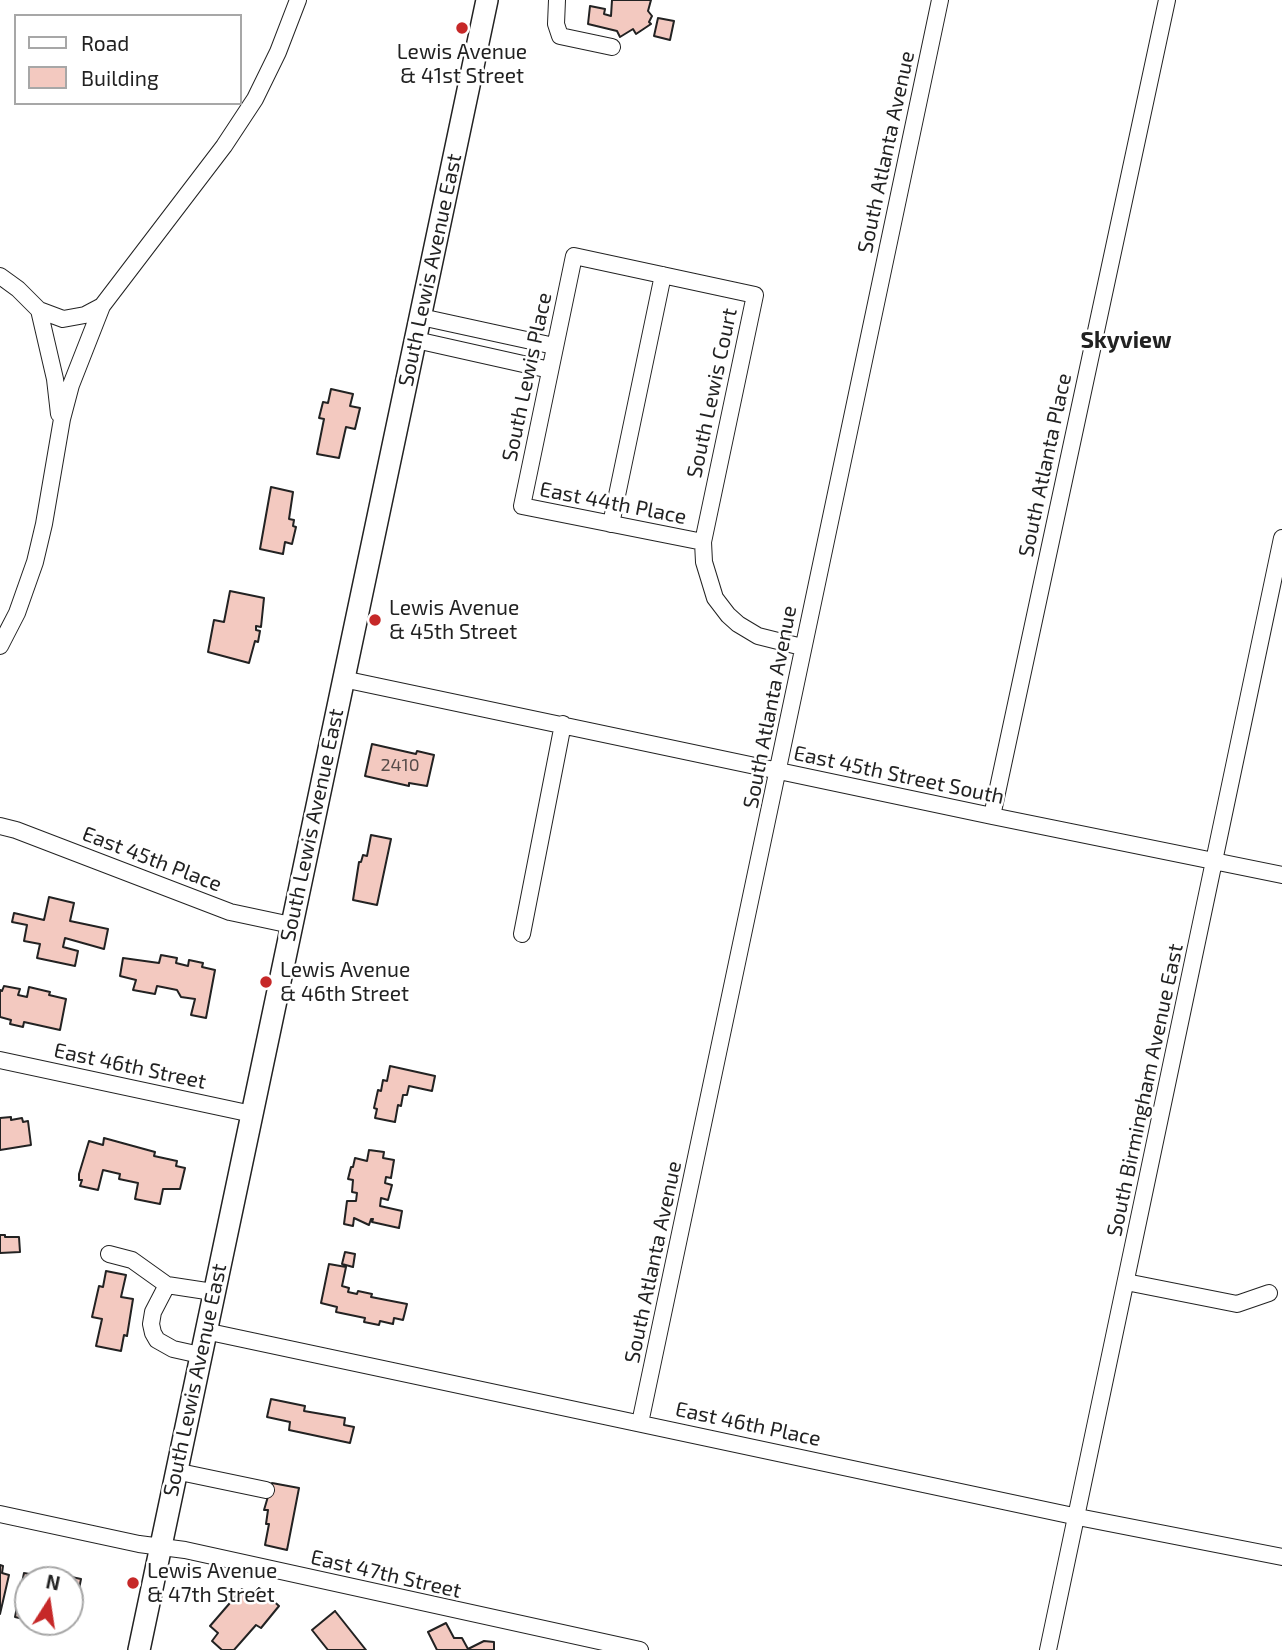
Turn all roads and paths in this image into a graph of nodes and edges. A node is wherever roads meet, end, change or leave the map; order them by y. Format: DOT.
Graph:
graph roads {
  1 [pos="298,0"];
  2 [pos="487,0"];
  3 [pos="557,0"];
  4 [pos="940,0"];
  5 [pos="1167,0"];
  6 [pos="612,47"];
  7 [pos="663,275"];
  8 [pos="0,276"];
  9 [pos="102,306"];
  10 [pos="39,310"];
  11 [pos="421,317"];
  12 [pos="491,332"];
  13 [pos="416,340"];
  14 [pos="554,346"];
  15 [pos="486,356"];
  16 [pos="550,370"];
  17 [pos="60,427"];
  18 [pos="522,506"];
  19 [pos="611,524"];
  20 [pos="1282,538"];
  21 [pos="703,542"];
  22 [pos="0,646"];
  23 [pos="802,647"];
  24 [pos="343,679"];
  25 [pos="563,724"];
  26 [pos="779,771"];
  27 [pos="992,816"];
  28 [pos="0,826"];
  29 [pos="1215,862"];
  30 [pos="1282,875"];
  31 [pos="291,925"];
  32 [pos="522,934"];
  33 [pos="0,1060"];
  34 [pos="251,1114"];
  35 [pos="109,1254"];
  36 [pos="1126,1282"];
  37 [pos="167,1285"];
  38 [pos="213,1292"];
  39 [pos="1269,1293"];
  40 [pos="205,1331"];
  41 [pos="200,1355"];
  42 [pos="640,1423"];
  43 [pos="175,1471"];
  44 [pos="266,1490"];
  45 [pos="0,1514"];
  46 [pos="1078,1517"];
  47 [pos="159,1547"];
  48 [pos="1282,1557"];
  49 [pos="139,1650"];
  50 [pos="640,1650"];
  51 [pos="1048,1650"];
  1 -- 9 [label="street"];
  2 -- 11 [label="main road, South Lewis Avenue East"];
  3 -- 6 [label="street"];
  4 -- 23 [label="street, South Atlanta Avenue"];
  5 -- 27 [label="street, South Atlanta Place"];
  7 -- 14 [label="street, South Lewis Place"];
  7 -- 19 [label="street"];
  7 -- 21 [label="street, South Lewis Court"];
  8 -- 10 [label="street"];
  9 -- 10 [label="street"];
  9 -- 17 [label="street"];
  10 -- 17 [label="street"];
  11 -- 12 [label="street"];
  11 -- 13 [label="main road, South Lewis Avenue East"];
  12 -- 14 [label="street"];
  12 -- 15 [label="street"];
  13 -- 15 [label="street"];
  13 -- 24 [label="main road, South Lewis Avenue East"];
  14 -- 16 [label="street, South Lewis Place"];
  15 -- 16 [label="street"];
  16 -- 18 [label="street, South Lewis Place"];
  17 -- 22 [label="street"];
  18 -- 19 [label="street, East 44th Place"];
  19 -- 21 [label="street, East 44th Place"];
  20 -- 29 [label="street, South Birmingham Avenue East"];
  21 -- 23 [label="street, East 44th Place"];
  23 -- 26 [label="street, South Atlanta Avenue"];
  24 -- 25 [label="street, East 45th Street South"];
  24 -- 31 [label="main road, South Lewis Avenue East"];
  25 -- 26 [label="street, East 45th Street South"];
  25 -- 32 [label="street"];
  26 -- 27 [label="street, East 45th Street South"];
  26 -- 42 [label="street, South Atlanta Avenue"];
  27 -- 29 [label="street, East 45th Street South"];
  28 -- 31 [label="street, East 45th Place"];
  29 -- 30 [label="street, East 45th Street South"];
  29 -- 36 [label="street, South Birmingham Avenue East"];
  31 -- 34 [label="main road, South Lewis Avenue East"];
  33 -- 34 [label="street, East 46th Street"];
  34 -- 38 [label="main road, South Lewis Avenue East"];
  35 -- 37 [label="street"];
  36 -- 39 [label="street"];
  36 -- 46 [label="street, South Birmingham Avenue East"];
  37 -- 38 [label="street"];
  37 -- 41 [label="street"];
  38 -- 40 [label="main road, South Lewis Avenue East"];
  40 -- 41 [label="main road, South Lewis Avenue East"];
  40 -- 42 [label="street, East 46th Place"];
  41 -- 43 [label="main road, South Lewis Avenue East"];
  42 -- 46 [label="street, East 46th Place"];
  43 -- 44 [label="street"];
  43 -- 47 [label="main road, South Lewis Avenue East"];
  45 -- 47 [label="street, East 47th Street"];
  46 -- 48 [label="street, East 46th Place"];
  46 -- 51 [label="street, South Birmingham Avenue East"];
  47 -- 49 [label="main road, South Lewis Avenue East"];
  47 -- 50 [label="street, East 47th Street"];
}
